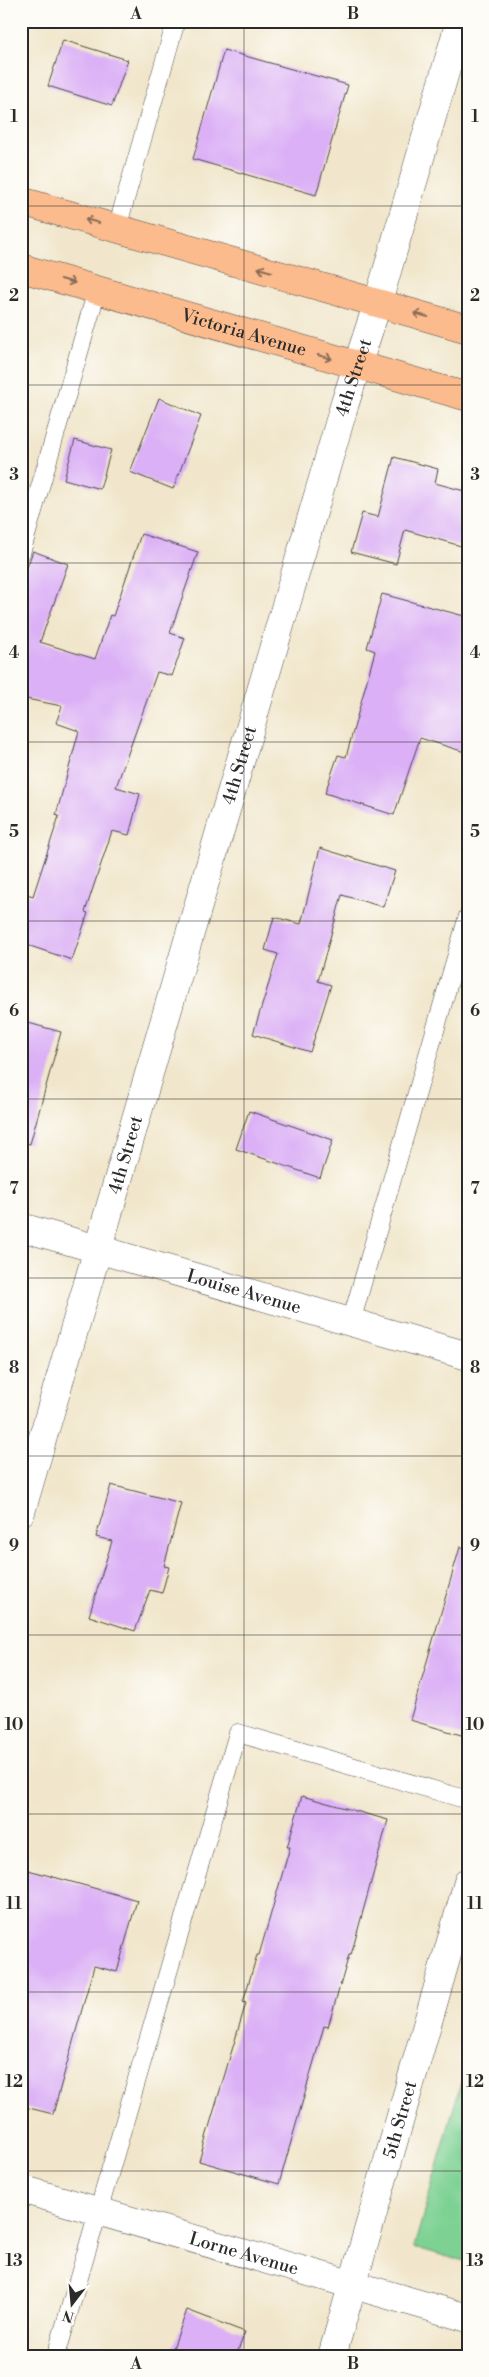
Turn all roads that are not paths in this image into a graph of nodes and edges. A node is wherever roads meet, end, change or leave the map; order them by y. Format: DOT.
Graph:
graph roads {
  1 [pos="176,21"];
  2 [pos="460,21"];
  3 [pos="21,201"];
  4 [pos="118,228"];
  5 [pos="21,268"];
  6 [pos="97,290"];
  7 [pos="378,302"];
  8 [pos="468,329"];
  9 [pos="356,366"];
  10 [pos="468,397"];
  11 [pos="21,553"];
  12 [pos="468,916"];
  13 [pos="21,1228"];
  14 [pos="97,1249"];
  15 [pos="351,1322"];
  16 [pos="468,1356"];
  17 [pos="21,1512"];
  18 [pos="468,1800"];
  19 [pos="468,1882"];
  20 [pos="21,2189"];
  21 [pos="98,2211"];
  22 [pos="353,2285"];
  23 [pos="468,2318"];
  24 [pos="56,2356"];
  25 [pos="332,2356"];
  1 -- 4 [label="lane"];
  2 -- 7 [label="street, 4th Street"];
  4 -- 3 [label="main road, one-way"];
  7 -- 4 [label="main road, one-way"];
  5 -- 6 [label="main road, Victoria Avenue, one-way"];
  6 -- 9 [label="main road, Victoria Avenue, one-way"];
  6 -- 11 [label="lane"];
  8 -- 7 [label="main road, one-way"];
  7 -- 9 [label="street, 4th Street"];
  9 -- 10 [label="main road, Victoria Avenue"];
  9 -- 14 [label="street, 4th Street"];
  12 -- 15 [label="lane"];
  13 -- 14 [label="street, Louise Avenue"];
  14 -- 15 [label="street, Louise Avenue"];
  14 -- 17 [label="street, 4th Street"];
  15 -- 16 [label="street, Louise Avenue"];
  18 -- 21 [label="lane"];
  19 -- 22 [label="street, 5th Street"];
  20 -- 21 [label="street, Lorne Avenue"];
  21 -- 22 [label="street, Lorne Avenue"];
  21 -- 24 [label="lane"];
  22 -- 23 [label="street, Lorne Avenue"];
  22 -- 25 [label="street, 5th Street"];
}
